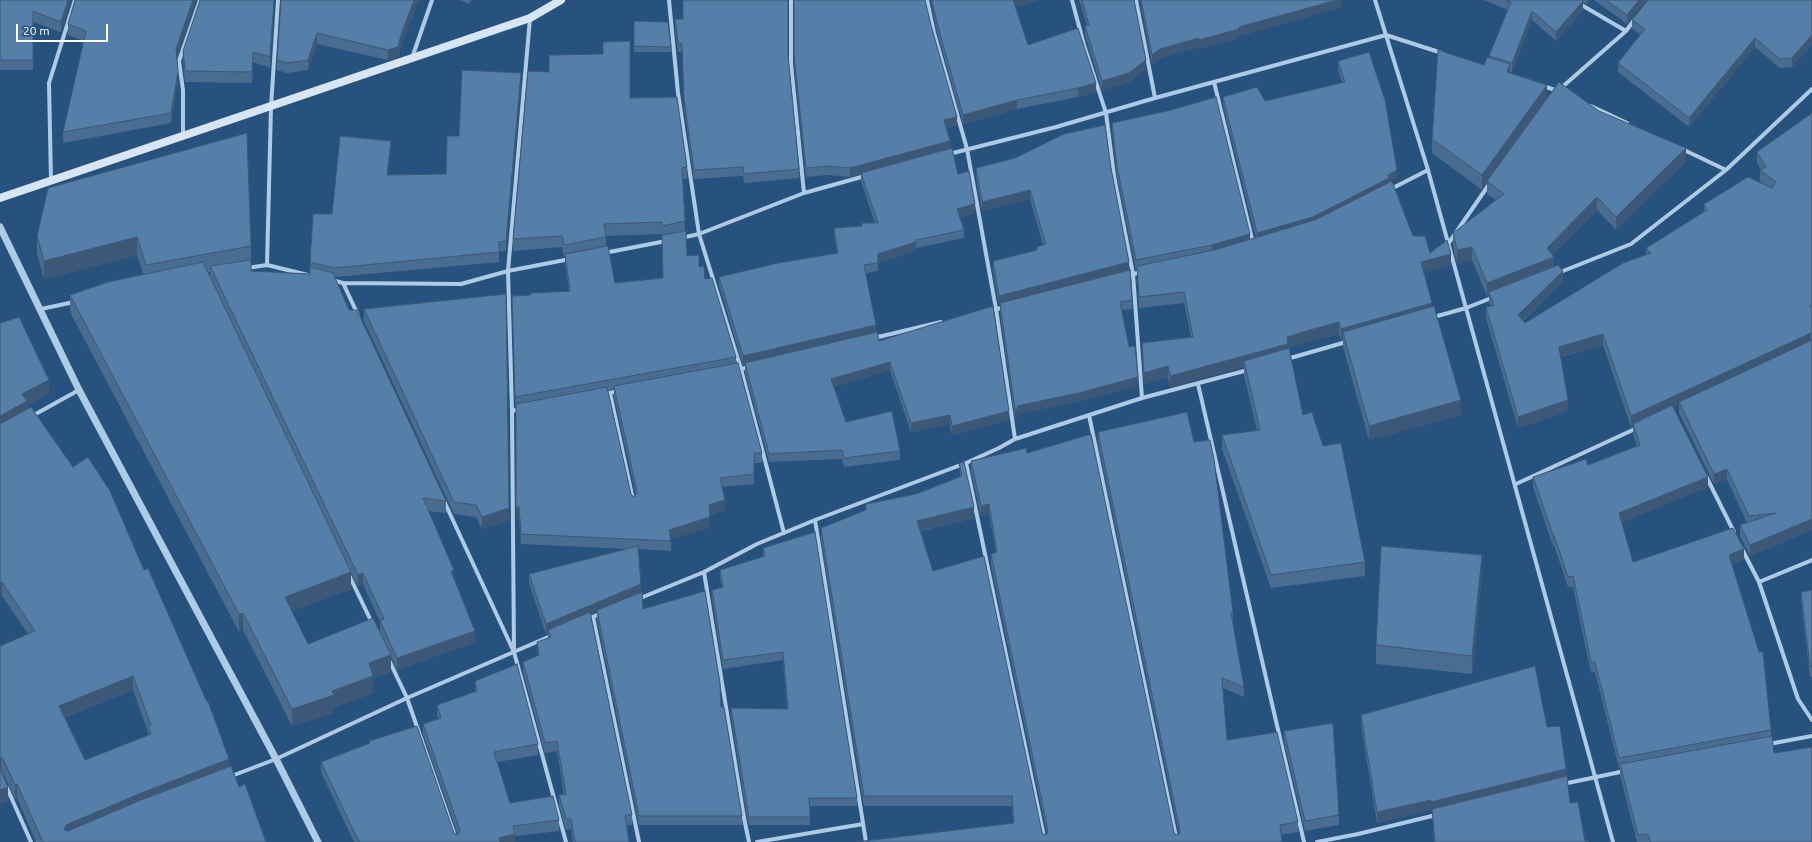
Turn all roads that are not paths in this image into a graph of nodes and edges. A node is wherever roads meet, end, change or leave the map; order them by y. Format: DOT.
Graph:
graph roads {
  1 [pos="75,0"];
  2 [pos="200,0"];
  3 [pos="278,0"];
  4 [pos="432,0"];
  5 [pos="561,0"];
  6 [pos="669,0"];
  7 [pos="791,0"];
  8 [pos="927,0"];
  9 [pos="1072,0"];
  10 [pos="1136,0"];
  11 [pos="1375,0"];
  12 [pos="1572,0"];
  13 [pos="1641,12"];
  14 [pos="530,18"];
  15 [pos="1626,31"];
  16 [pos="1386,35"];
  17 [pos="1446,55"];
  18 [pos="412,59"];
  19 [pos="1214,82"];
  20 [pos="1536,84"];
  21 [pos="1812,89"];
  22 [pos="1558,91"];
  23 [pos="1565,94"];
  24 [pos="1554,97"];
  25 [pos="1155,98"];
  26 [pos="1586,104"];
  27 [pos="271,106"];
  28 [pos="1106,113"];
  29 [pos="1635,127"];
  30 [pos="183,136"];
  31 [pos="1677,147"];
  32 [pos="967,149"];
  33 [pos="945,155"];
  34 [pos="1428,170"];
  35 [pos="1726,170"];
  36 [pos="871,175"];
  37 [pos="51,180"];
  38 [pos="1492,181"];
  39 [pos="804,193"];
  40 [pos="1382,193"];
  41 [pos="0,198"];
  42 [pos="0,227"];
  43 [pos="699,234"];
  44 [pos="676,239"];
  45 [pos="668,240"];
  46 [pos="1261,243"];
  47 [pos="1448,244"];
  48 [pos="1254,245"];
  49 [pos="1247,248"];
  50 [pos="599,254"];
  51 [pos="576,258"];
  52 [pos="267,265"];
  53 [pos="244,269"];
  54 [pos="508,271"];
  55 [pos="1147,271"];
  56 [pos="1133,274"];
  57 [pos="1552,275"];
  58 [pos="312,276"];
  59 [pos="1117,278"];
  60 [pos="327,279"];
  61 [pos="343,283"];
  62 [pos="1502,294"];
  63 [pos="80,301"];
  64 [pos="1011,305"];
  65 [pos="41,308"];
  66 [pos="1466,308"];
  67 [pos="996,309"];
  68 [pos="980,313"];
  69 [pos="359,319"];
  70 [pos="1428,319"];
  71 [pos="950,320"];
  72 [pos="865,340"];
  73 [pos="1351,341"];
  74 [pos="1282,360"];
  75 [pos="757,365"];
  76 [pos="741,369"];
  77 [pos="1252,369"];
  78 [pos="734,370"];
  79 [pos="1198,384"];
  80 [pos="80,390"];
  81 [pos="625,390"];
  82 [pos="610,393"];
  83 [pos="602,394"];
  84 [pos="1142,398"];
  85 [pos="527,408"];
  86 [pos="512,411"];
  87 [pos="1089,415"];
  88 [pos="26,419"];
  89 [pos="1645,424"];
  90 [pos="1015,439"];
  91 [pos="966,463"];
  92 [pos="1702,468"];
  93 [pos="1516,484"];
  94 [pos="440,493"];
  95 [pos="634,503"];
  96 [pos="815,520"];
  97 [pos="784,533"];
  98 [pos="1812,560"];
  99 [pos="346,569"];
  100 [pos="704,572"];
  101 [pos="1759,582"];
  102 [pos="634,600"];
  103 [pos="606,612"];
  104 [pos="593,617"];
  105 [pos="585,620"];
  106 [pos="373,627"];
  107 [pos="557,633"];
  108 [pos="514,652"];
  109 [pos="387,655"];
  110 [pos="407,698"];
  111 [pos="1812,720"];
  112 [pos="1812,736"];
  113 [pos="1768,745"];
  114 [pos="276,759"];
  115 [pos="1626,770"];
  116 [pos="1595,776"];
  117 [pos="226,778"];
  118 [pos="3,780"];
  119 [pos="1557,786"];
  120 [pos="1442,814"];
  121 [pos="863,824"];
  122 [pos="31,842"];
  123 [pos="318,842"];
  124 [pos="457,842"];
  125 [pos="566,842"];
  126 [pos="639,842"];
  127 [pos="749,842"];
  128 [pos="757,842"];
  129 [pos="866,842"];
  130 [pos="1045,842"];
  131 [pos="1177,842"];
  132 [pos="1304,842"];
  133 [pos="1317,842"];
  134 [pos="1613,842"];
  1 -- 37 [label="street"];
  2 -- 30 [label="street"];
  3 -- 27 [label="street"];
  4 -- 18 [label="street"];
  5 -- 14 [label="main road"];
  6 -- 43 [label="street"];
  7 -- 39 [label="street"];
  8 -- 32 [label="street"];
  9 -- 28 [label="street"];
  10 -- 25 [label="street"];
  11 -- 16 [label="street"];
  12 -- 15 [label="street"];
  13 -- 15 [label="street"];
  14 -- 18 [label="main road"];
  14 -- 54 [label="street"];
  15 -- 22 [label="street"];
  16 -- 17 [label="street"];
  16 -- 19 [label="street"];
  16 -- 34 [label="street"];
  18 -- 27 [label="main road"];
  19 -- 25 [label="street"];
  19 -- 48 [label="street"];
  20 -- 22 [label="street"];
  21 -- 35 [label="street"];
  22 -- 23 [label="street"];
  22 -- 24 [label="street"];
  25 -- 28 [label="street"];
  26 -- 29 [label="street"];
  27 -- 30 [label="main road"];
  27 -- 52 [label="street"];
  28 -- 32 [label="street"];
  28 -- 56 [label="street"];
  30 -- 37 [label="main road"];
  31 -- 35 [label="street"];
  32 -- 33 [label="street"];
  32 -- 67 [label="street"];
  34 -- 40 [label="street"];
  34 -- 47 [label="street"];
  35 -- 57 [label="street"];
  36 -- 39 [label="street"];
  37 -- 41 [label="main road"];
  38 -- 47 [label="street"];
  39 -- 43 [label="street"];
  42 -- 65 [label="street"];
  43 -- 44 [label="street"];
  43 -- 76 [label="street"];
  45 -- 50 [label="street"];
  46 -- 48 [label="street"];
  47 -- 66 [label="street"];
  48 -- 49 [label="street"];
  51 -- 54 [label="street"];
  52 -- 53 [label="street"];
  52 -- 58 [label="street"];
  54 -- 61 [label="street"];
  54 -- 86 [label="street"];
  55 -- 56 [label="street"];
  56 -- 59 [label="street"];
  56 -- 84 [label="street"];
  60 -- 61 [label="street"];
  61 -- 69 [label="street"];
  62 -- 66 [label="street"];
  63 -- 65 [label="street"];
  64 -- 67 [label="street"];
  65 -- 80 [label="street"];
  66 -- 70 [label="street"];
  66 -- 93 [label="street"];
  67 -- 68 [label="street"];
  67 -- 90 [label="street"];
  71 -- 72 [label="street"];
  73 -- 74 [label="street"];
  75 -- 76 [label="street"];
  76 -- 78 [label="street"];
  76 -- 97 [label="street"];
  77 -- 79 [label="street"];
  79 -- 84 [label="street"];
  79 -- 132 [label="street"];
  80 -- 88 [label="street"];
  80 -- 114 [label="street"];
  81 -- 82 [label="street"];
  82 -- 83 [label="street"];
  82 -- 95 [label="street"];
  84 -- 87 [label="street"];
  85 -- 86 [label="street"];
  86 -- 108 [label="street"];
  87 -- 90 [label="street"];
  87 -- 131 [label="street"];
  89 -- 93 [label="street"];
  90 -- 91 [label="street"];
  91 -- 96 [label="street"];
  91 -- 130 [label="street"];
  92 -- 101 [label="street"];
  93 -- 116 [label="street"];
  94 -- 108 [label="street"];
  96 -- 97 [label="street"];
  96 -- 121 [label="street"];
  97 -- 100 [label="street"];
  98 -- 101 [label="street"];
  99 -- 106 [label="street"];
  100 -- 102 [label="street"];
  100 -- 127 [label="street"];
  101 -- 111 [label="street"];
  103 -- 104 [label="street"];
  104 -- 105 [label="street"];
  104 -- 126 [label="street"];
  107 -- 108 [label="street"];
  108 -- 110 [label="street"];
  108 -- 125 [label="street"];
  109 -- 110 [label="street"];
  110 -- 114 [label="street"];
  110 -- 124 [label="street"];
  112 -- 113 [label="street"];
  114 -- 117 [label="street"];
  114 -- 123 [label="street"];
  115 -- 116 [label="street"];
  116 -- 119 [label="street"];
  116 -- 134 [label="street"];
  118 -- 122 [label="street"];
  120 -- 133 [label="street"];
  121 -- 128 [label="street"];
  121 -- 129 [label="street"];
}
